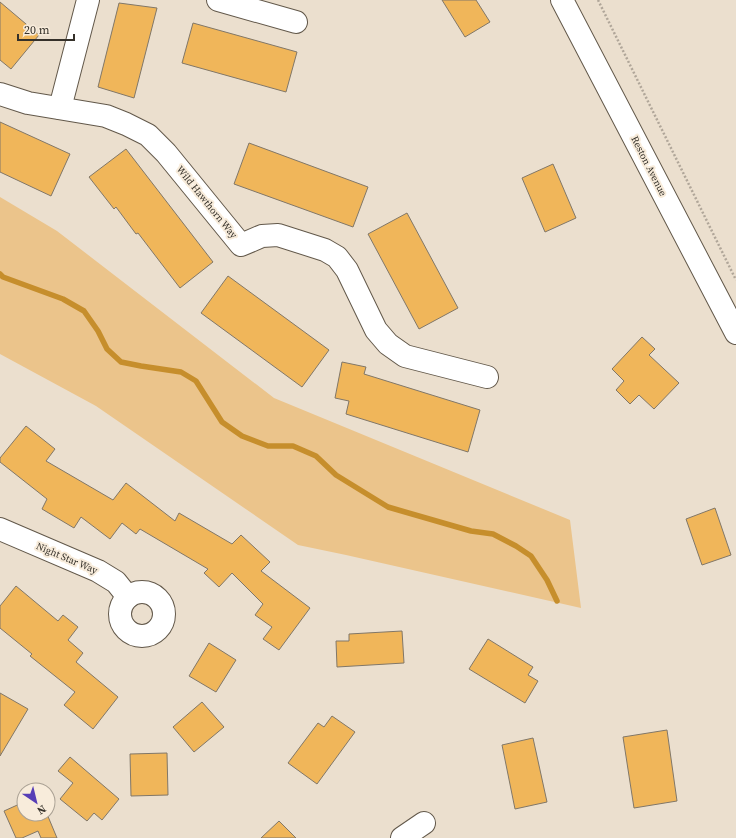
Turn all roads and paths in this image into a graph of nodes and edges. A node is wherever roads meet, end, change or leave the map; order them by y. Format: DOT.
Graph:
graph roads {
  1 [pos="88,0"];
  2 [pos="218,0"];
  3 [pos="562,0"];
  4 [pos="598,0"];
  5 [pos="296,22"];
  6 [pos="0,94"];
  7 [pos="60,108"];
  8 [pos="736,280"];
  9 [pos="736,333"];
  10 [pos="487,377"];
  11 [pos="0,529"];
  12 [pos="128,596"];
  13 [pos="424,823"];
  14 [pos="402,838"];
  1 -- 7 [label="street"];
  2 -- 5 [label="street"];
  3 -- 9 [label="street, Reston Avenue"];
  4 -- 8 [label="path"];
  6 -- 7 [label="street, Wild Hawthorn Way"];
  7 -- 10 [label="street, Wild Hawthorn Way"];
  11 -- 12 [label="street, Night Star Way"];
  13 -- 14 [label="street"];
}
